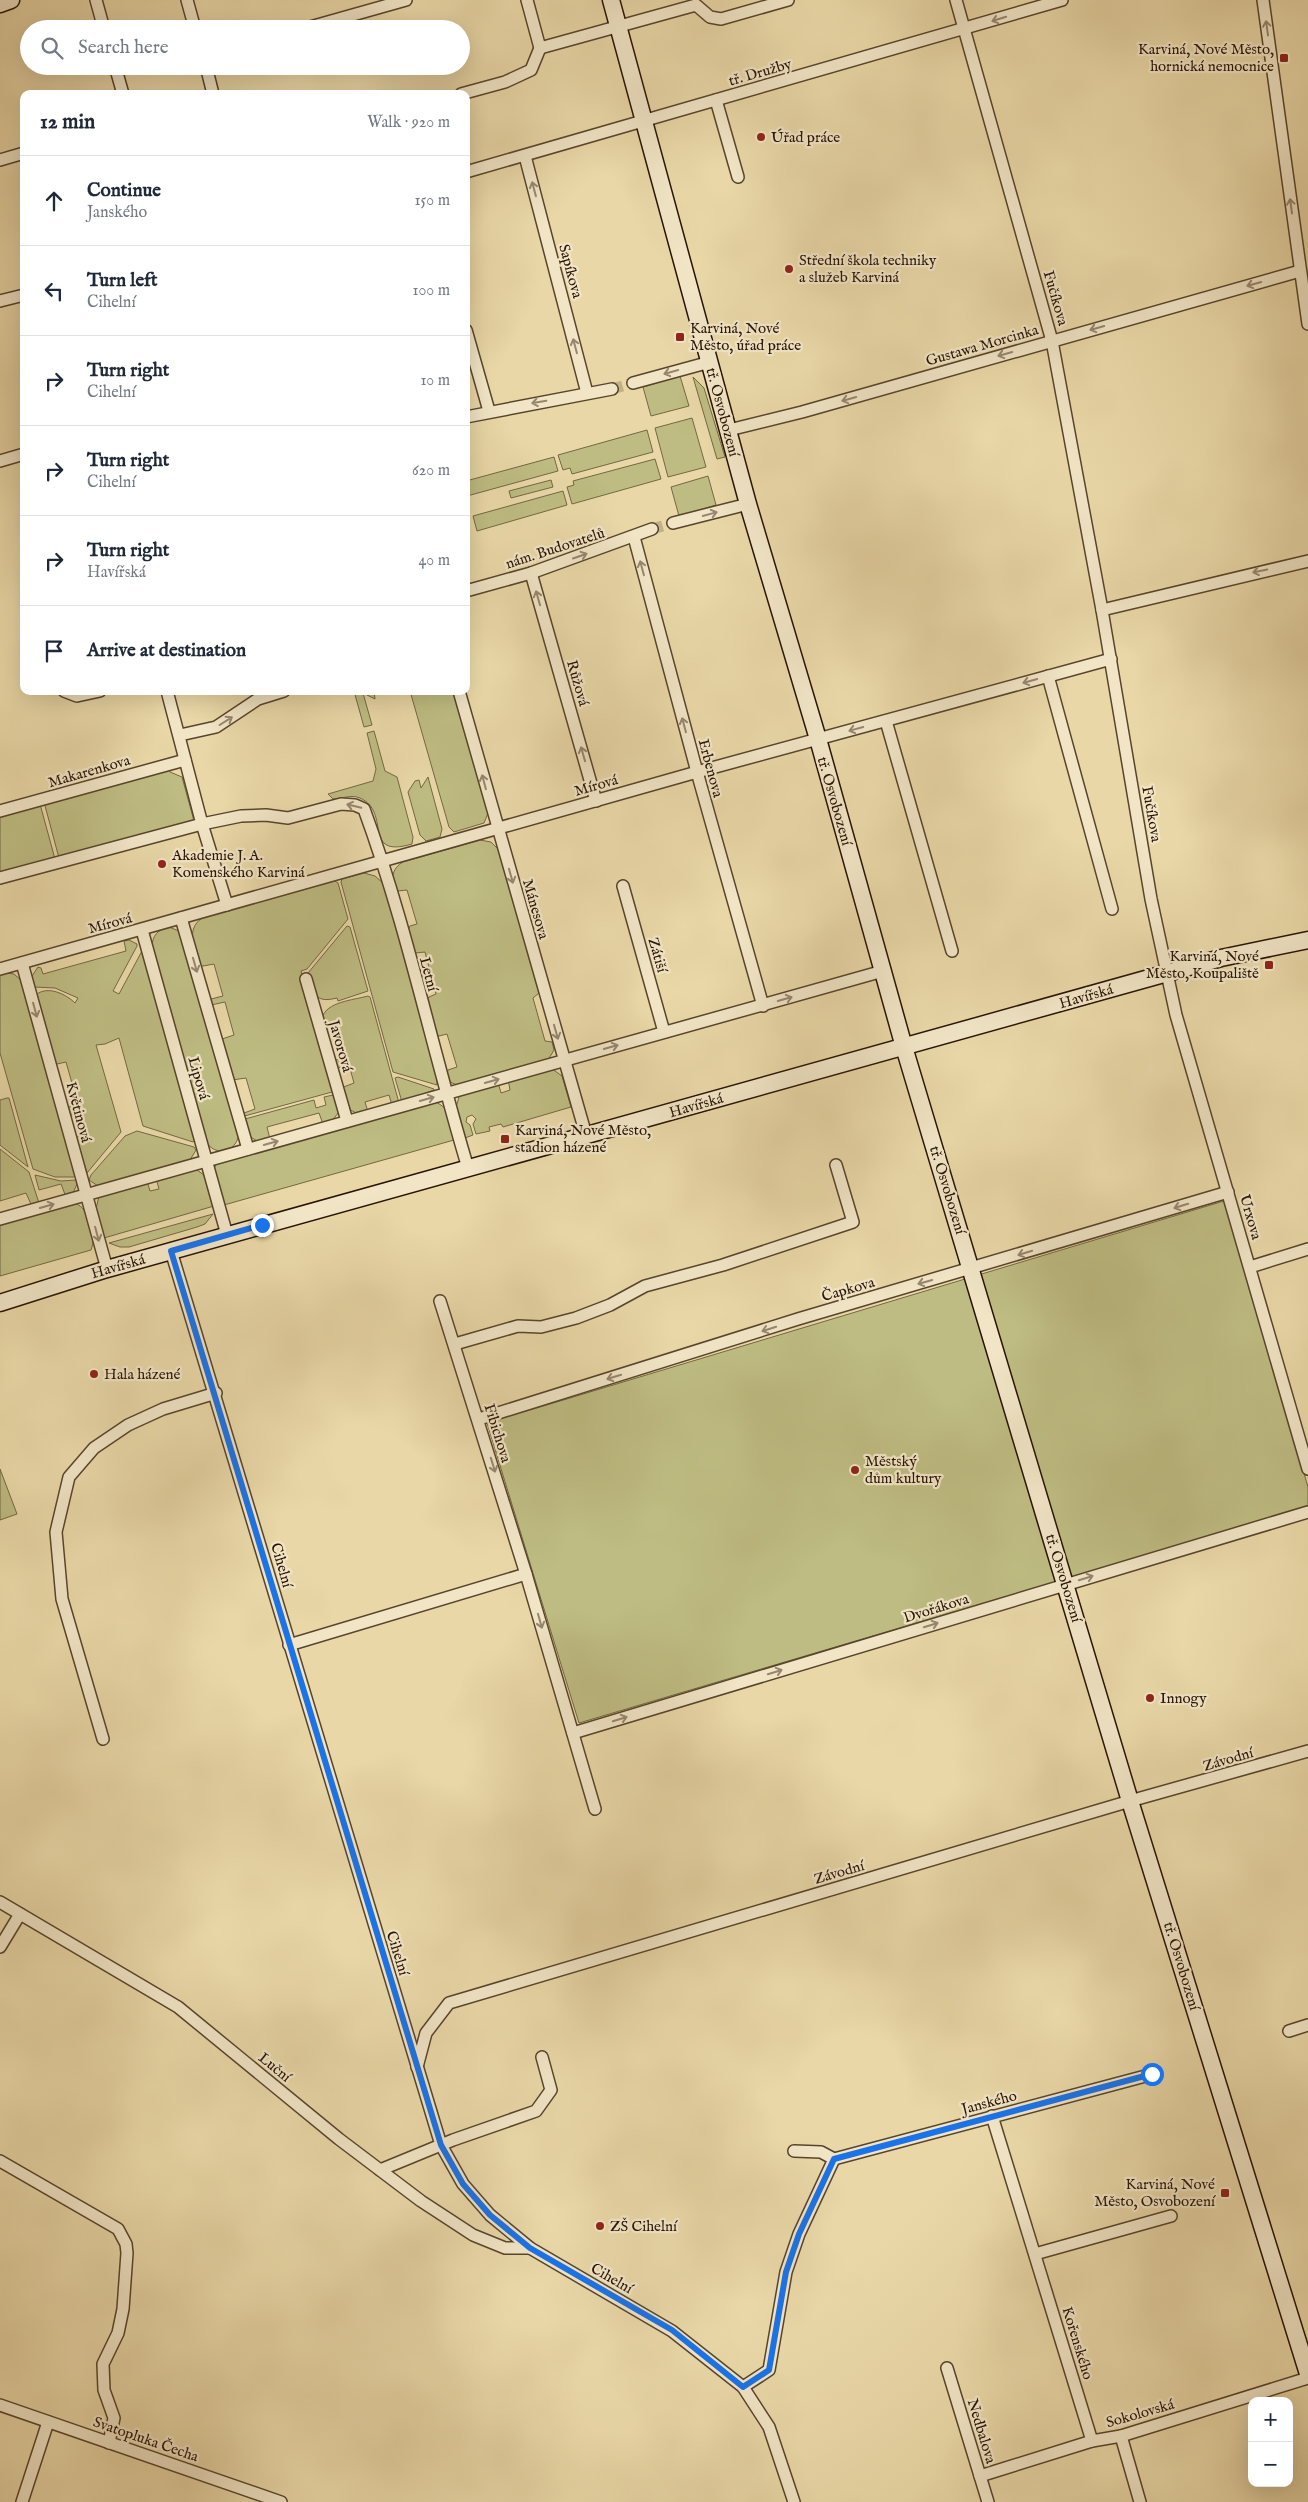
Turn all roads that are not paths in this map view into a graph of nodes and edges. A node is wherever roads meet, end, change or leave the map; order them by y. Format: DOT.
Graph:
graph roads {
  1 [pos="11,0"];
  2 [pos="96,0"];
  3 [pos="187,0"];
  4 [pos="406,0"];
  5 [pos="527,0"];
  6 [pos="611,0"];
  7 [pos="788,0"];
  8 [pos="956,0"];
  9 [pos="1062,0"];
  10 [pos="1263,0"];
  11 [pos="0,4"];
  12 [pos="1025,5"];
  13 [pos="102,20"];
  14 [pos="193,20"];
  15 [pos="335,20"];
  16 [pos="618,26"];
  17 [pos="965,30"];
  18 [pos="540,48"];
  19 [pos="118,75"];
  20 [pos="208,75"];
  21 [pos="122,90"];
  22 [pos="212,90"];
  23 [pos="470,91"];
  24 [pos="716,100"];
  25 [pos="643,120"];
  26 [pos="20,154"];
  27 [pos="525,156"];
  28 [pos="0,160"];
  29 [pos="470,171"];
  30 [pos="738,177"];
  31 [pos="1300,271"];
  32 [pos="20,296"];
  33 [pos="0,302"];
  34 [pos="1308,324"];
  35 [pos="1052,341"];
  36 [pos="470,344"];
  37 [pos="710,362"];
  38 [pos="633,383"];
  39 [pos="612,389"];
  40 [pos="587,393"];
  41 [pos="489,411"];
  42 [pos="470,416"];
  43 [pos="729,430"];
  44 [pos="20,455"];
  45 [pos="0,461"];
  46 [pos="748,504"];
  47 [pos="673,524"];
  48 [pos="652,529"];
  49 [pos="634,537"];
  50 [pos="1308,561"];
  51 [pos="531,573"];
  52 [pos="470,590"];
  53 [pos="1102,610"];
  54 [pos="1111,659"];
  55 [pos="1048,676"];
  56 [pos="167,695"];
  57 [pos="271,695"];
  58 [pos="460,695"];
  59 [pos="886,721"];
  60 [pos="180,735"];
  61 [pos="818,739"];
  62 [pos="185,760"];
  63 [pos="697,772"];
  64 [pos="596,801"];
  65 [pos="0,811"];
  66 [pos="202,824"];
  67 [pos="497,829"];
  68 [pos="383,861"];
  69 [pos="0,878"];
  70 [pos="623,886"];
  71 [pos="227,905"];
  72 [pos="1112,908"];
  73 [pos="181,918"];
  74 [pos="142,930"];
  75 [pos="1308,940"];
  76 [pos="952,951"];
  77 [pos="22,963"];
  78 [pos="0,969"];
  79 [pos="883,971"];
  80 [pos="1168,973"];
  81 [pos="306,979"];
  82 [pos="763,1006"];
  83 [pos="664,1032"];
  84 [pos="904,1047"];
  85 [pos="564,1060"];
  86 [pos="446,1094"];
  87 [pos="347,1121"];
  88 [pos="586,1135"];
  89 [pos="248,1149"];
  90 [pos="207,1161"];
  91 [pos="836,1165"];
  92 [pos="468,1168"];
  93 [pos="1228,1192"];
  94 [pos="86,1195"];
  95 [pos="0,1219"];
  96 [pos="227,1235"];
  97 [pos="1308,1249"];
  98 [pos="171,1251"];
  99 [pos="1250,1267"];
  100 [pos="972,1268"];
  101 [pos="107,1269"];
  102 [pos="440,1301"];
  103 [pos="0,1303"];
  104 [pos="455,1344"];
  105 [pos="216,1393"];
  106 [pos="479,1418"];
  107 [pos="1303,1432"];
  108 [pos="1308,1469"];
  109 [pos="1308,1512"];
  110 [pos="526,1574"];
  111 [pos="1066,1584"];
  112 [pos="290,1645"];
  113 [pos="573,1733"];
  114 [pos="103,1739"];
  115 [pos="1308,1751"];
  116 [pos="1130,1802"];
  117 [pos="595,1809"];
  118 [pos="0,1902"];
  119 [pos="20,1914"];
  120 [pos="0,1947"];
  121 [pos="1308,2025"];
  122 [pos="1289,2031"];
  123 [pos="542,2057"];
  124 [pos="417,2067"];
  125 [pos="1152,2074"];
  126 [pos="992,2116"];
  127 [pos="441,2145"];
  128 [pos="794,2151"];
  129 [pos="834,2159"];
  130 [pos="0,2161"];
  131 [pos="380,2170"];
  132 [pos="1171,2216"];
  133 [pos="530,2248"];
  134 [pos="1036,2254"];
  135 [pos="947,2368"];
  136 [pos="1308,2374"];
  137 [pos="1308,2378"];
  138 [pos="743,2387"];
  139 [pos="0,2405"];
  140 [pos="48,2422"];
  141 [pos="1121,2436"];
  142 [pos="1092,2441"];
  143 [pos="109,2443"];
  144 [pos="980,2476"];
  145 [pos="22,2502"];
  146 [pos="281,2502"];
  147 [pos="794,2502"];
  148 [pos="988,2502"];
  149 [pos="1140,2502"];
  1 -- 11 [label="street"];
  2 -- 13 [label="street"];
  3 -- 14 [label="street"];
  4 -- 15 [label="street"];
  5 -- 18 [label="street"];
  6 -- 16 [label="street, tř. Osvobození"];
  7 -- 16 [label="street"];
  8 -- 17 [label="street, Fučíkova"];
  9 -- 12 [label="street, tř. Družby"];
  31 -- 10 [label="street, one-way"];
  12 -- 17 [label="street, tř. Družby, one-way"];
  16 -- 18 [label="street"];
  16 -- 25 [label="street, tř. Osvobození"];
  17 -- 24 [label="street, tř. Družby"];
  17 -- 35 [label="street, Fučíkova"];
  18 -- 23 [label="street"];
  19 -- 21 [label="street"];
  20 -- 22 [label="street"];
  24 -- 25 [label="street, tř. Družby"];
  24 -- 30 [label="street"];
  25 -- 27 [label="street, tř. Družby"];
  25 -- 37 [label="street, tř. Osvobození"];
  26 -- 28 [label="street"];
  27 -- 29 [label="street, tř. Družby"];
  40 -- 27 [label="street, Sapíkova, one-way"];
  31 -- 34 [label="street"];
  31 -- 35 [label="street, Gustawa Morcinka, one-way"];
  32 -- 33 [label="street"];
  35 -- 43 [label="street, Gustawa Morcinka, one-way"];
  35 -- 53 [label="street, Fučíkova"];
  36 -- 41 [label="street"];
  37 -- 38 [label="street, one-way"];
  37 -- 43 [label="street, tř. Osvobození"];
  39 -- 40 [label="street"];
  40 -- 41 [label="street, one-way"];
  41 -- 42 [label="street"];
  43 -- 46 [label="street, tř. Osvobození"];
  44 -- 45 [label="street"];
  47 -- 46 [label="street, one-way"];
  46 -- 61 [label="street, tř. Osvobození"];
  48 -- 49 [label="street, nám. Budovatelů"];
  51 -- 49 [label="street, nám. Budovatelů, one-way"];
  63 -- 49 [label="street, Erbenova, one-way"];
  50 -- 53 [label="street, one-way"];
  51 -- 52 [label="street, nám. Budovatelů"];
  64 -- 51 [label="street, Růžová, one-way"];
  53 -- 54 [label="street, Fučíkova"];
  54 -- 55 [label="street"];
  54 -- 80 [label="street, Fučíkova"];
  55 -- 59 [label="street, one-way"];
  55 -- 72 [label="street"];
  56 -- 60 [label="street"];
  60 -- 57 [label="street, one-way"];
  67 -- 58 [label="street, Mánesova, one-way"];
  59 -- 61 [label="street, one-way"];
  59 -- 76 [label="street"];
  60 -- 62 [label="street"];
  61 -- 63 [label="street, Mírová"];
  61 -- 79 [label="street, tř. Osvobození"];
  62 -- 65 [label="street, Makarenkova"];
  62 -- 66 [label="street"];
  63 -- 64 [label="street, Mírová"];
  63 -- 82 [label="street, Erbenova"];
  64 -- 67 [label="street, Mírová"];
  68 -- 66 [label="street, one-way"];
  66 -- 69 [label="street"];
  66 -- 71 [label="street"];
  67 -- 68 [label="street, Mírová"];
  67 -- 85 [label="street, Mánesova, one-way"];
  68 -- 71 [label="street, Mírová"];
  68 -- 86 [label="street, Letní"];
  70 -- 83 [label="street, Zátiší"];
  71 -- 73 [label="street, Mírová"];
  73 -- 74 [label="street, Mírová"];
  73 -- 89 [label="street, Lipová, one-way"];
  74 -- 77 [label="street, Mírová"];
  74 -- 90 [label="street, Lipová"];
  75 -- 80 [label="street, Havířská"];
  77 -- 78 [label="street, Mírová"];
  77 -- 94 [label="street, Květinová, one-way"];
  82 -- 79 [label="street, one-way"];
  79 -- 84 [label="street, tř. Osvobození"];
  80 -- 84 [label="street, Havířská"];
  80 -- 93 [label="street, Urxova"];
  81 -- 87 [label="street, Javorová"];
  82 -- 83 [label="street"];
  85 -- 83 [label="street, one-way"];
  84 -- 88 [label="street, Havířská"];
  84 -- 100 [label="street, tř. Osvobození"];
  86 -- 85 [label="street, one-way"];
  85 -- 88 [label="street, Mánesova"];
  87 -- 86 [label="street, one-way"];
  86 -- 92 [label="street, Letní"];
  89 -- 87 [label="street, one-way"];
  88 -- 92 [label="street, Havířská"];
  89 -- 90 [label="street"];
  90 -- 94 [label="street"];
  90 -- 96 [label="street, Lipová"];
  91 -- 104 [label="street"];
  92 -- 96 [label="street, Havířská"];
  93 -- 99 [label="street, Urxova"];
  93 -- 100 [label="street, Čapkova, one-way"];
  95 -- 94 [label="street, one-way"];
  94 -- 101 [label="street, Květinová, one-way"];
  96 -- 98 [label="street, Havířská"];
  97 -- 99 [label="street"];
  98 -- 101 [label="street, Havířská"];
  98 -- 105 [label="street, Cihelní"];
  99 -- 107 [label="street, Urxova"];
  100 -- 106 [label="street, Čapkova, one-way"];
  100 -- 111 [label="street, tř. Osvobození"];
  101 -- 103 [label="street, Havířská"];
  102 -- 104 [label="street, Fibichova"];
  104 -- 106 [label="street, Fibichova"];
  105 -- 112 [label="street, Cihelní"];
  105 -- 114 [label="street"];
  106 -- 110 [label="street, Fibichova, one-way"];
  107 -- 108 [label="street, Urxova"];
  111 -- 109 [label="street, Dvořákova, one-way"];
  110 -- 112 [label="street"];
  110 -- 113 [label="street, Fibichova, one-way"];
  113 -- 111 [label="street, Dvořákova, one-way"];
  111 -- 116 [label="street, tř. Osvobození"];
  112 -- 124 [label="street, Cihelní"];
  113 -- 117 [label="street, Fibichova"];
  115 -- 116 [label="street, Závodní"];
  116 -- 124 [label="street, Závodní"];
  116 -- 136 [label="street, tř. Osvobození"];
  118 -- 119 [label="street, Luční"];
  119 -- 120 [label="street"];
  119 -- 131 [label="street, Luční"];
  121 -- 122 [label="street"];
  123 -- 127 [label="street"];
  124 -- 127 [label="street, Cihelní"];
  125 -- 126 [label="street, Janského"];
  126 -- 129 [label="street, Janského"];
  126 -- 134 [label="street, Kořenského"];
  127 -- 131 [label="street"];
  127 -- 133 [label="street, Cihelní"];
  128 -- 129 [label="street"];
  129 -- 138 [label="street"];
  130 -- 143 [label="street"];
  131 -- 133 [label="street, Luční"];
  132 -- 134 [label="street"];
  133 -- 138 [label="street, Cihelní"];
  134 -- 142 [label="street, Kořenského"];
  135 -- 144 [label="street, Nedbalova"];
  137 -- 141 [label="street, Sokolovská"];
  138 -- 147 [label="street, Cihelní"];
  139 -- 140 [label="street, Svatopluka Čecha"];
  140 -- 143 [label="street, Svatopluka Čecha"];
  140 -- 145 [label="street"];
  141 -- 142 [label="street, Sokolovská"];
  141 -- 149 [label="street"];
  142 -- 144 [label="street, Sokolovská"];
  143 -- 146 [label="street, Svatopluka Čecha"];
  144 -- 148 [label="street, Nedbalova"];
}
